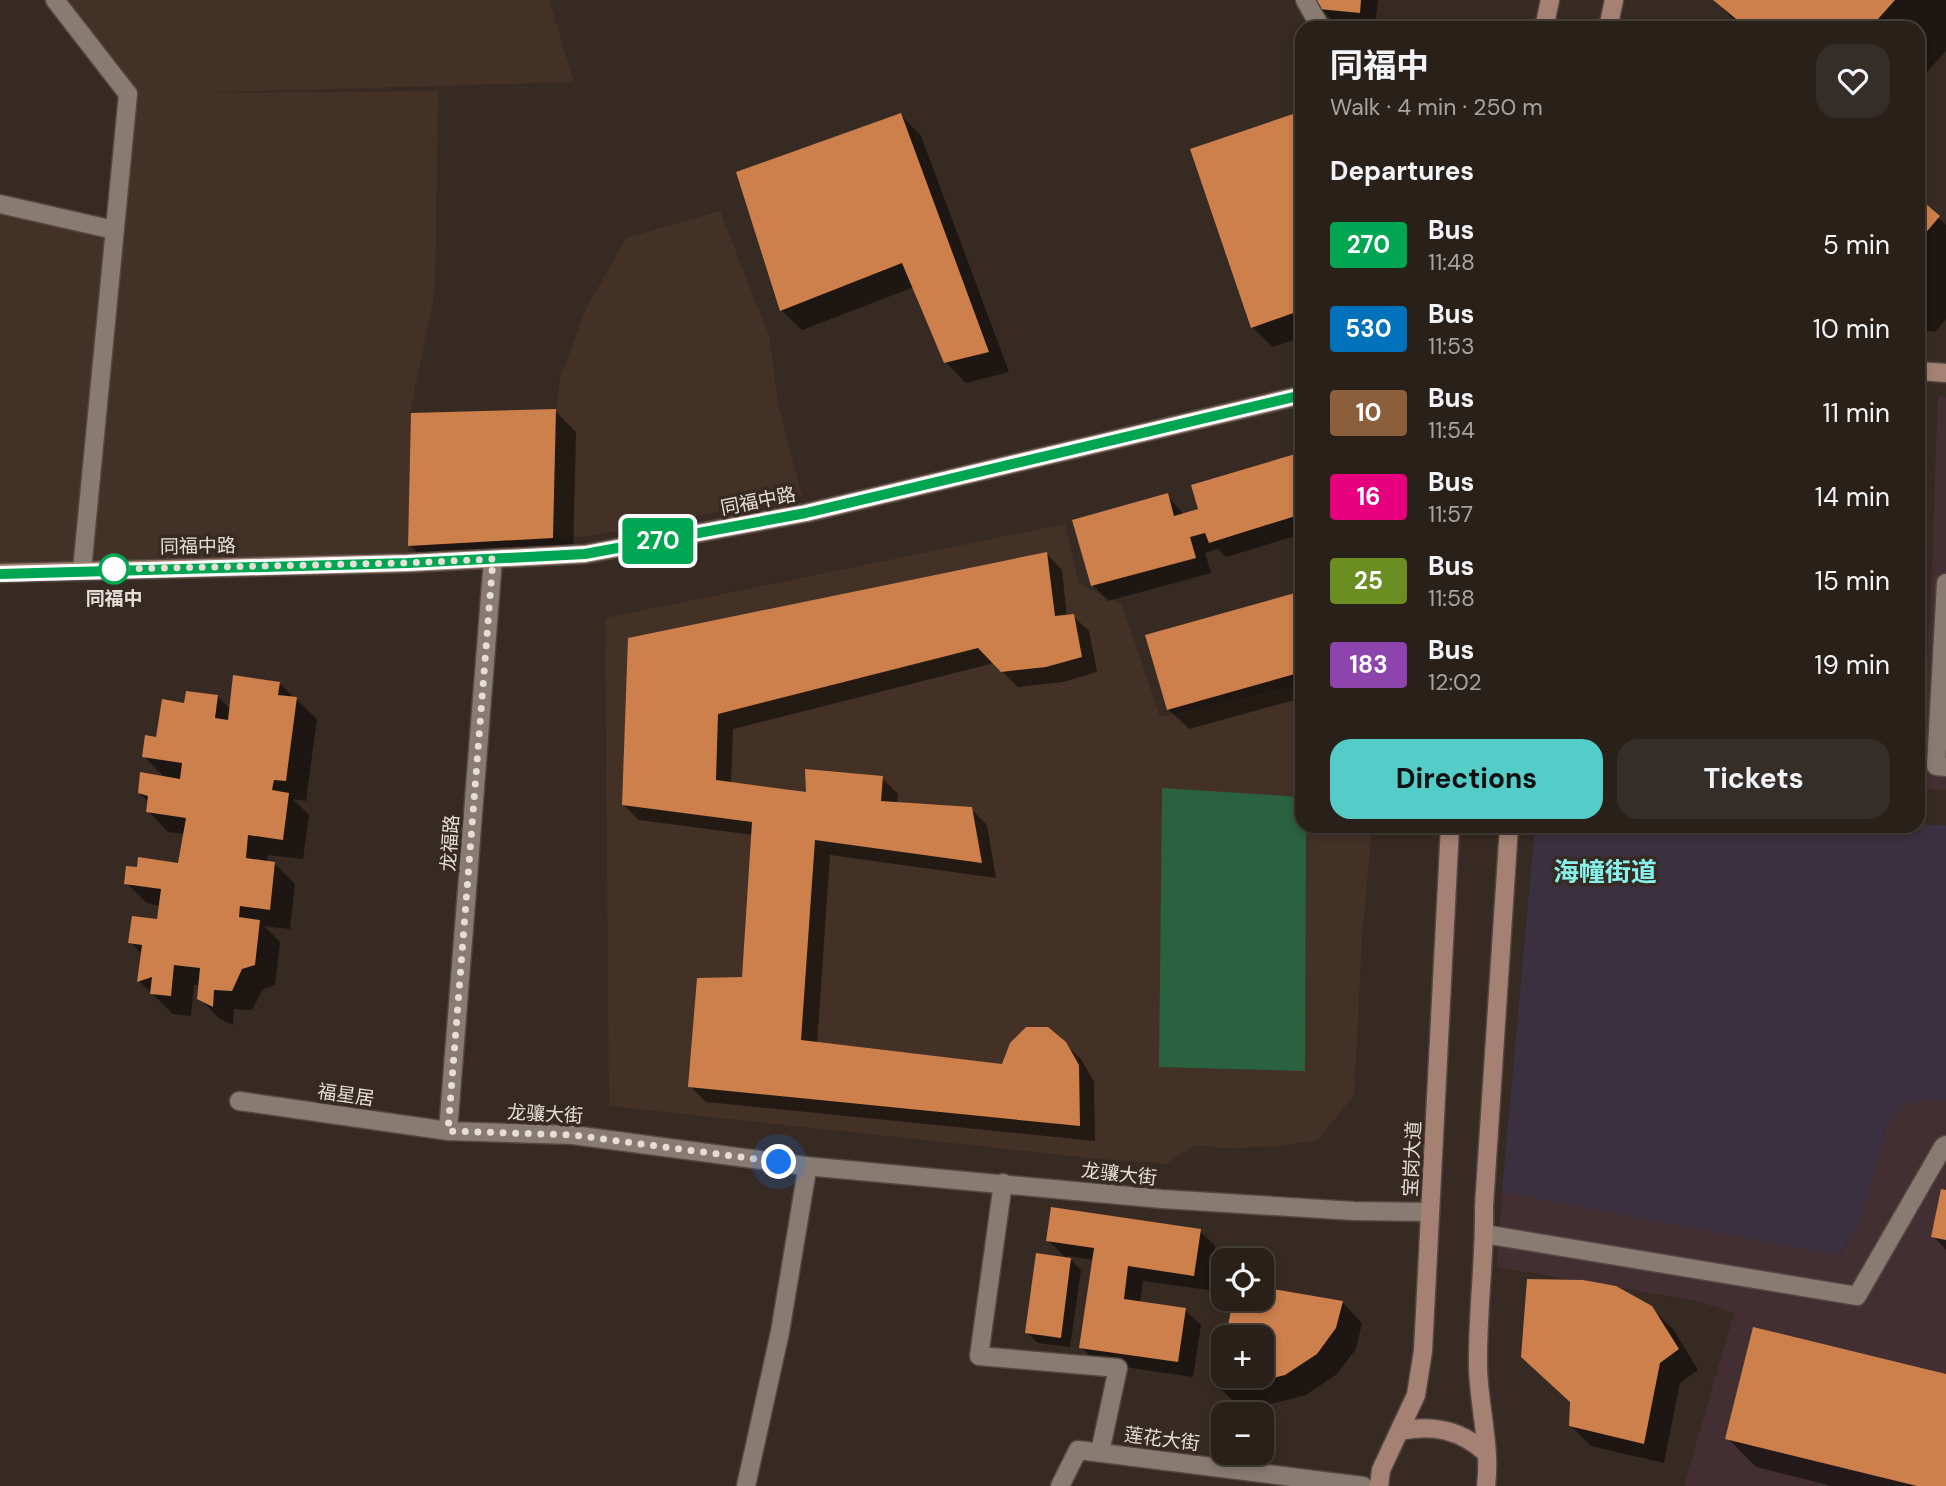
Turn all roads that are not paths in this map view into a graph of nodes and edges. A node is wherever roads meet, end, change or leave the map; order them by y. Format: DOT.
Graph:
graph roads {
  1 [pos="55,0"];
  2 [pos="1306,0"];
  3 [pos="1550,0"];
  4 [pos="1614,0"];
  5 [pos="1317,21"];
  6 [pos="1546,21"];
  7 [pos="1610,21"];
  8 [pos="0,204"];
  9 [pos="114,230"];
  10 [pos="1925,372"];
  11 [pos="1946,373"];
  12 [pos="1295,397"];
  13 [pos="493,559"];
  14 [pos="82,570"];
  15 [pos="0,573"];
  16 [pos="1946,583"];
  17 [pos="1946,767"];
  18 [pos="1450,833"];
  19 [pos="1509,833"];
  20 [pos="239,1101"];
  21 [pos="448,1131"];
  22 [pos="1946,1145"];
  23 [pos="805,1166"];
  24 [pos="1003,1183"];
  25 [pos="1430,1212"];
  26 [pos="1484,1234"];
  27 [pos="1400,1431"];
  28 [pos="1100,1452"];
  29 [pos="1486,1453"];
  30 [pos="746,1486"];
  31 [pos="1060,1486"];
  32 [pos="1363,1486"];
  33 [pos="1379,1486"];
  34 [pos="1486,1486"];
  1 -- 9 [label="street"];
  2 -- 5 [label="street"];
  3 -- 6 [label="main road"];
  4 -- 7 [label="main road"];
  8 -- 9 [label="street"];
  9 -- 14 [label="street"];
  10 -- 11 [label="main road"];
  12 -- 13 [label="main road, 同福中路"];
  13 -- 14 [label="main road, 同福中路"];
  13 -- 21 [label="street, 龙福路"];
  14 -- 15 [label="main road, 同福中路"];
  16 -- 17 [label="street"];
  18 -- 25 [label="main road, 宝岗大道"];
  19 -- 26 [label="main road"];
  20 -- 21 [label="street, 福星居"];
  21 -- 23 [label="street, 龙骧大街"];
  22 -- 26 [label="street"];
  23 -- 24 [label="street, 龙骧大街"];
  23 -- 30 [label="street"];
  24 -- 25 [label="street, 龙骧大街"];
  24 -- 28 [label="street"];
  25 -- 27 [label="main road, 宝岗大道"];
  26 -- 29 [label="main road"];
  27 -- 29 [label="main road"];
  27 -- 33 [label="main road, 宝岗大道"];
  28 -- 31 [label="street, 莲花大街"];
  28 -- 32 [label="street, 莲花大街"];
  29 -- 34 [label="main road"];
}
